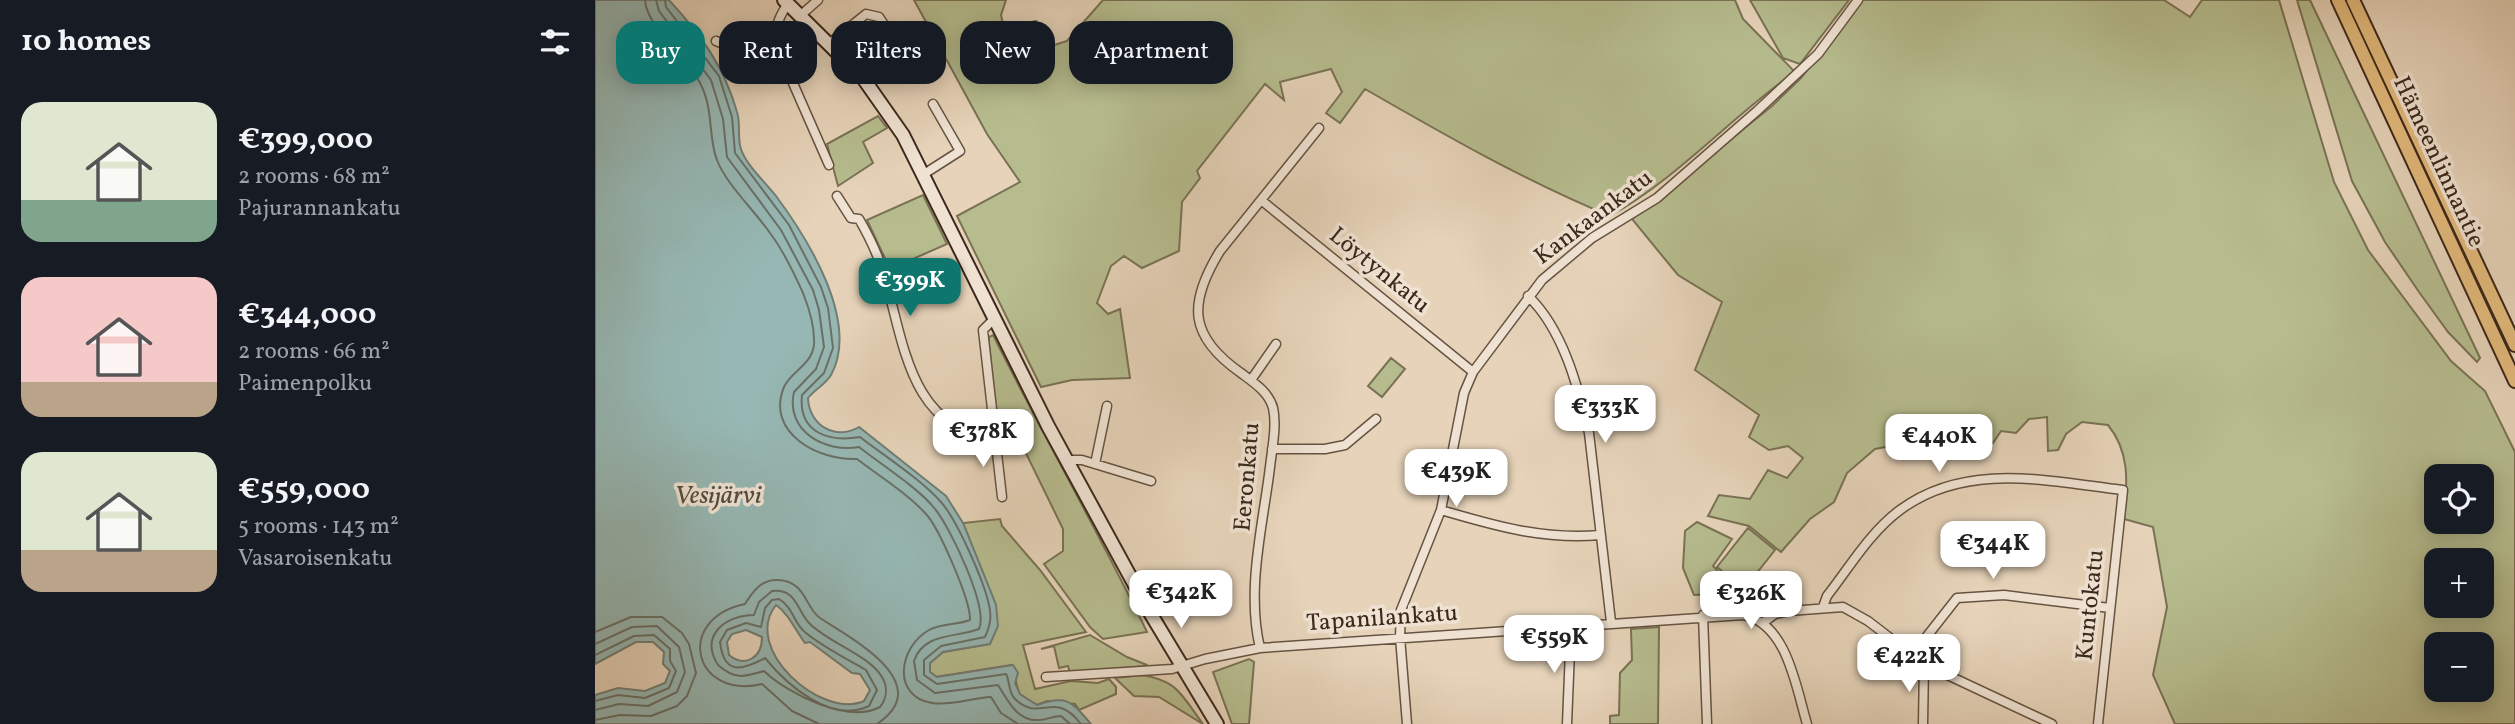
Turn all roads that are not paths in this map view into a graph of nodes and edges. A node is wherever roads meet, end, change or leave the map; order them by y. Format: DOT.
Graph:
graph roads {
  1 [pos="818,0"];
  2 [pos="1858,0"];
  3 [pos="2338,0"];
  4 [pos="2353,0"];
  5 [pos="786,2"];
  6 [pos="801,15"];
  7 [pos="778,21"];
  8 [pos="857,21"];
  9 [pos="881,21"];
  10 [pos="716,41"];
  11 [pos="719,42"];
  12 [pos="830,43"];
  13 [pos="792,84"];
  14 [pos="933,104"];
  15 [pos="1319,128"];
  16 [pos="829,165"];
  17 [pos="924,174"];
  18 [pos="837,196"];
  19 [pos="1261,200"];
  20 [pos="1528,296"];
  21 [pos="994,319"];
  22 [pos="1276,344"];
  23 [pos="2515,345"];
  24 [pos="1473,372"];
  25 [pos="1251,380"];
  26 [pos="2515,381"];
  27 [pos="1107,406"];
  28 [pos="1376,419"];
  29 [pos="993,438"];
  30 [pos="1272,449"];
  31 [pos="1067,460"];
  32 [pos="1095,464"];
  33 [pos="1151,481"];
  34 [pos="1002,497"];
  35 [pos="1441,510"];
  36 [pos="1600,535"];
  37 [pos="1823,607"];
  38 [pos="2110,608"];
  39 [pos="1703,615"];
  40 [pos="1611,622"];
  41 [pos="1763,622"];
  42 [pos="1571,626"];
  43 [pos="1400,637"];
  44 [pos="1260,648"];
  45 [pos="1913,654"];
  46 [pos="1924,664"];
  47 [pos="1184,666"];
  48 [pos="1046,677"];
  49 [pos="1217,724"];
  50 [pos="1407,724"];
  51 [pos="1567,724"];
  52 [pos="1707,724"];
  53 [pos="1807,724"];
  54 [pos="1923,724"];
  55 [pos="2052,724"];
  56 [pos="2098,724"];
  1 -- 6 [label="street"];
  2 -- 20 [label="street, Kankaankatu"];
  3 -- 26 [label="main road, Hämeenlinnantie"];
  4 -- 23 [label="main road, Hämeenlinnantie"];
  5 -- 6 [label="main road"];
  5 -- 7 [label="street"];
  6 -- 12 [label="main road"];
  8 -- 9 [label="street"];
  10 -- 11 [label="street"];
  12 -- 17 [label="main road"];
  13 -- 16 [label="street"];
  14 -- 17 [label="street"];
  15 -- 19 [label="street, Eeronkatu"];
  17 -- 21 [label="main road"];
  18 -- 29 [label="street"];
  19 -- 24 [label="street, Löytynkatu"];
  19 -- 25 [label="street, Eeronkatu"];
  20 -- 24 [label="street, Kankaankatu"];
  20 -- 36 [label="street"];
  21 -- 29 [label="street"];
  21 -- 31 [label="main road"];
  22 -- 25 [label="street"];
  24 -- 35 [label="street, Kankaankatu"];
  25 -- 30 [label="street, Eeronkatu"];
  27 -- 32 [label="street"];
  28 -- 30 [label="street"];
  29 -- 34 [label="street"];
  30 -- 44 [label="street, Eeronkatu"];
  31 -- 32 [label="street"];
  31 -- 47 [label="main road"];
  32 -- 33 [label="street"];
  35 -- 36 [label="street"];
  35 -- 43 [label="street, Kankaankatu"];
  36 -- 40 [label="street"];
  37 -- 38 [label="street, Kuntokatu"];
  37 -- 41 [label="street"];
  37 -- 45 [label="street"];
  38 -- 45 [label="street"];
  38 -- 56 [label="street, Kuntokatu"];
  39 -- 40 [label="street, Tapanilankatu"];
  39 -- 41 [label="street, Tapanilankatu"];
  39 -- 52 [label="street"];
  40 -- 42 [label="street, Tapanilankatu"];
  41 -- 53 [label="street"];
  42 -- 43 [label="street, Tapanilankatu"];
  42 -- 51 [label="street"];
  43 -- 44 [label="street, Tapanilankatu"];
  43 -- 50 [label="street, Kankaankatu"];
  44 -- 47 [label="street, Tapanilankatu"];
  45 -- 46 [label="street"];
  46 -- 54 [label="street"];
  46 -- 55 [label="street"];
  47 -- 48 [label="street, Tapanilankatu"];
  47 -- 49 [label="main road"];
}
